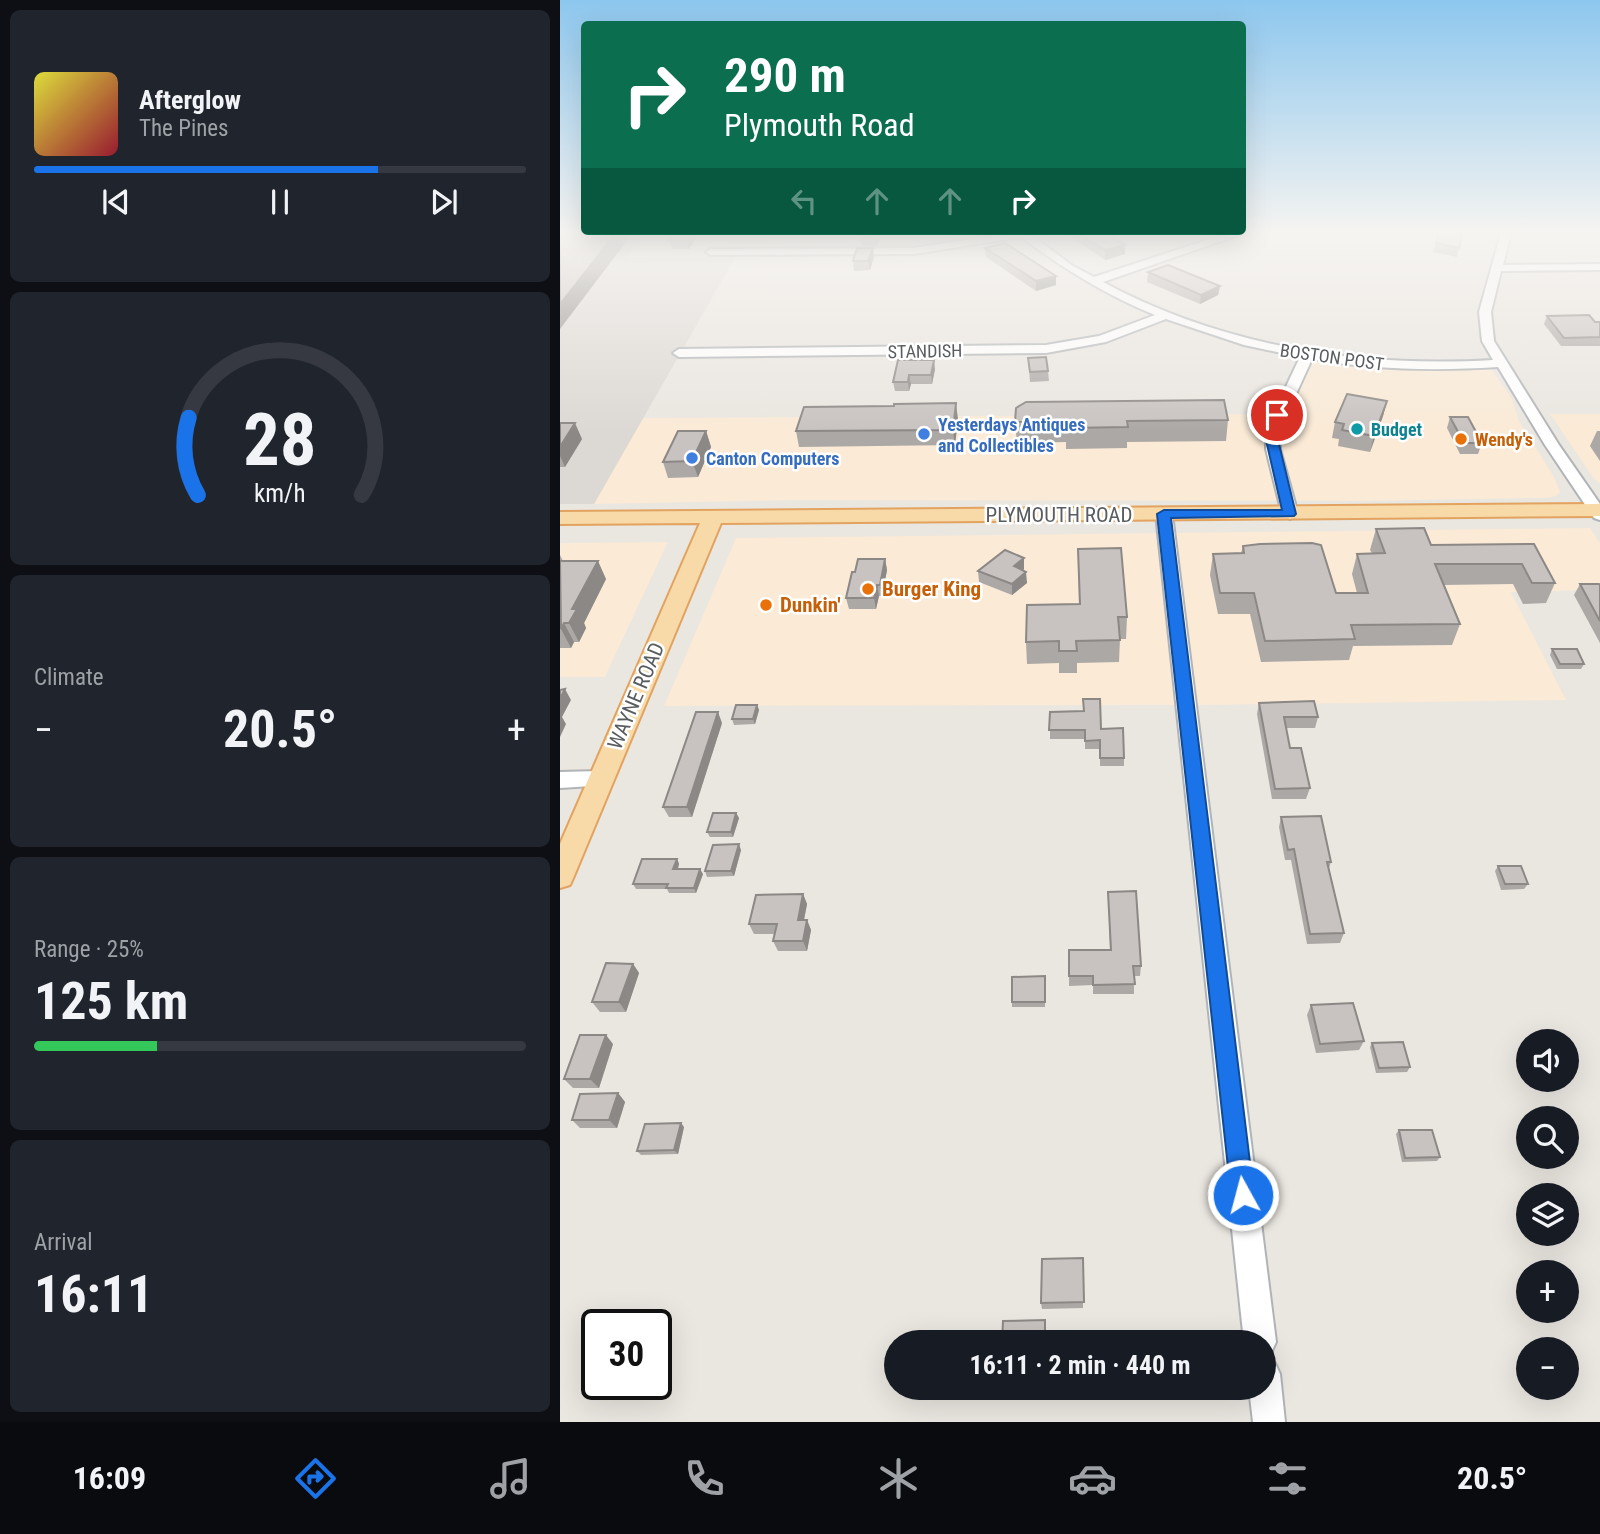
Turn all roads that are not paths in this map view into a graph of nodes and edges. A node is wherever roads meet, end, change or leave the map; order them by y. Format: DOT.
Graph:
graph roads {
  1 [pos="1133,299"];
  2 [pos="1489,299"];
  3 [pos="1167,315"];
  4 [pos="679,353"];
  5 [pos="1308,354"];
  6 [pos="1501,363"];
  7 [pos="1599,512"];
  8 [pos="1164,514"];
  9 [pos="1290,514"];
  10 [pos="713,517"];
  11 [pos="560,518"];
  12 [pos="601,779"];
  13 [pos="560,780"];
  14 [pos="560,876"];
  15 [pos="1259,1330"];
  16 [pos="1267,1400"];
  17 [pos="1269,1422"];
  1 -- 3 [label="street, BOSTON POST"];
  2 -- 6 [label="street"];
  3 -- 4 [label="street, STANDISH"];
  3 -- 5 [label="street, BOSTON POST"];
  5 -- 6 [label="street, BOSTON POST"];
  5 -- 9 [label="street"];
  6 -- 7 [label="street"];
  7 -- 9 [label="main road, PLYMOUTH ROAD"];
  8 -- 9 [label="main road, PLYMOUTH ROAD"];
  8 -- 10 [label="main road, PLYMOUTH ROAD"];
  8 -- 15 [label="street"];
  10 -- 11 [label="main road, PLYMOUTH ROAD"];
  10 -- 12 [label="main road, WAYNE ROAD"];
  12 -- 13 [label="street"];
  12 -- 14 [label="main road, WAYNE ROAD"];
  16 -- 17 [label="street"];
}
